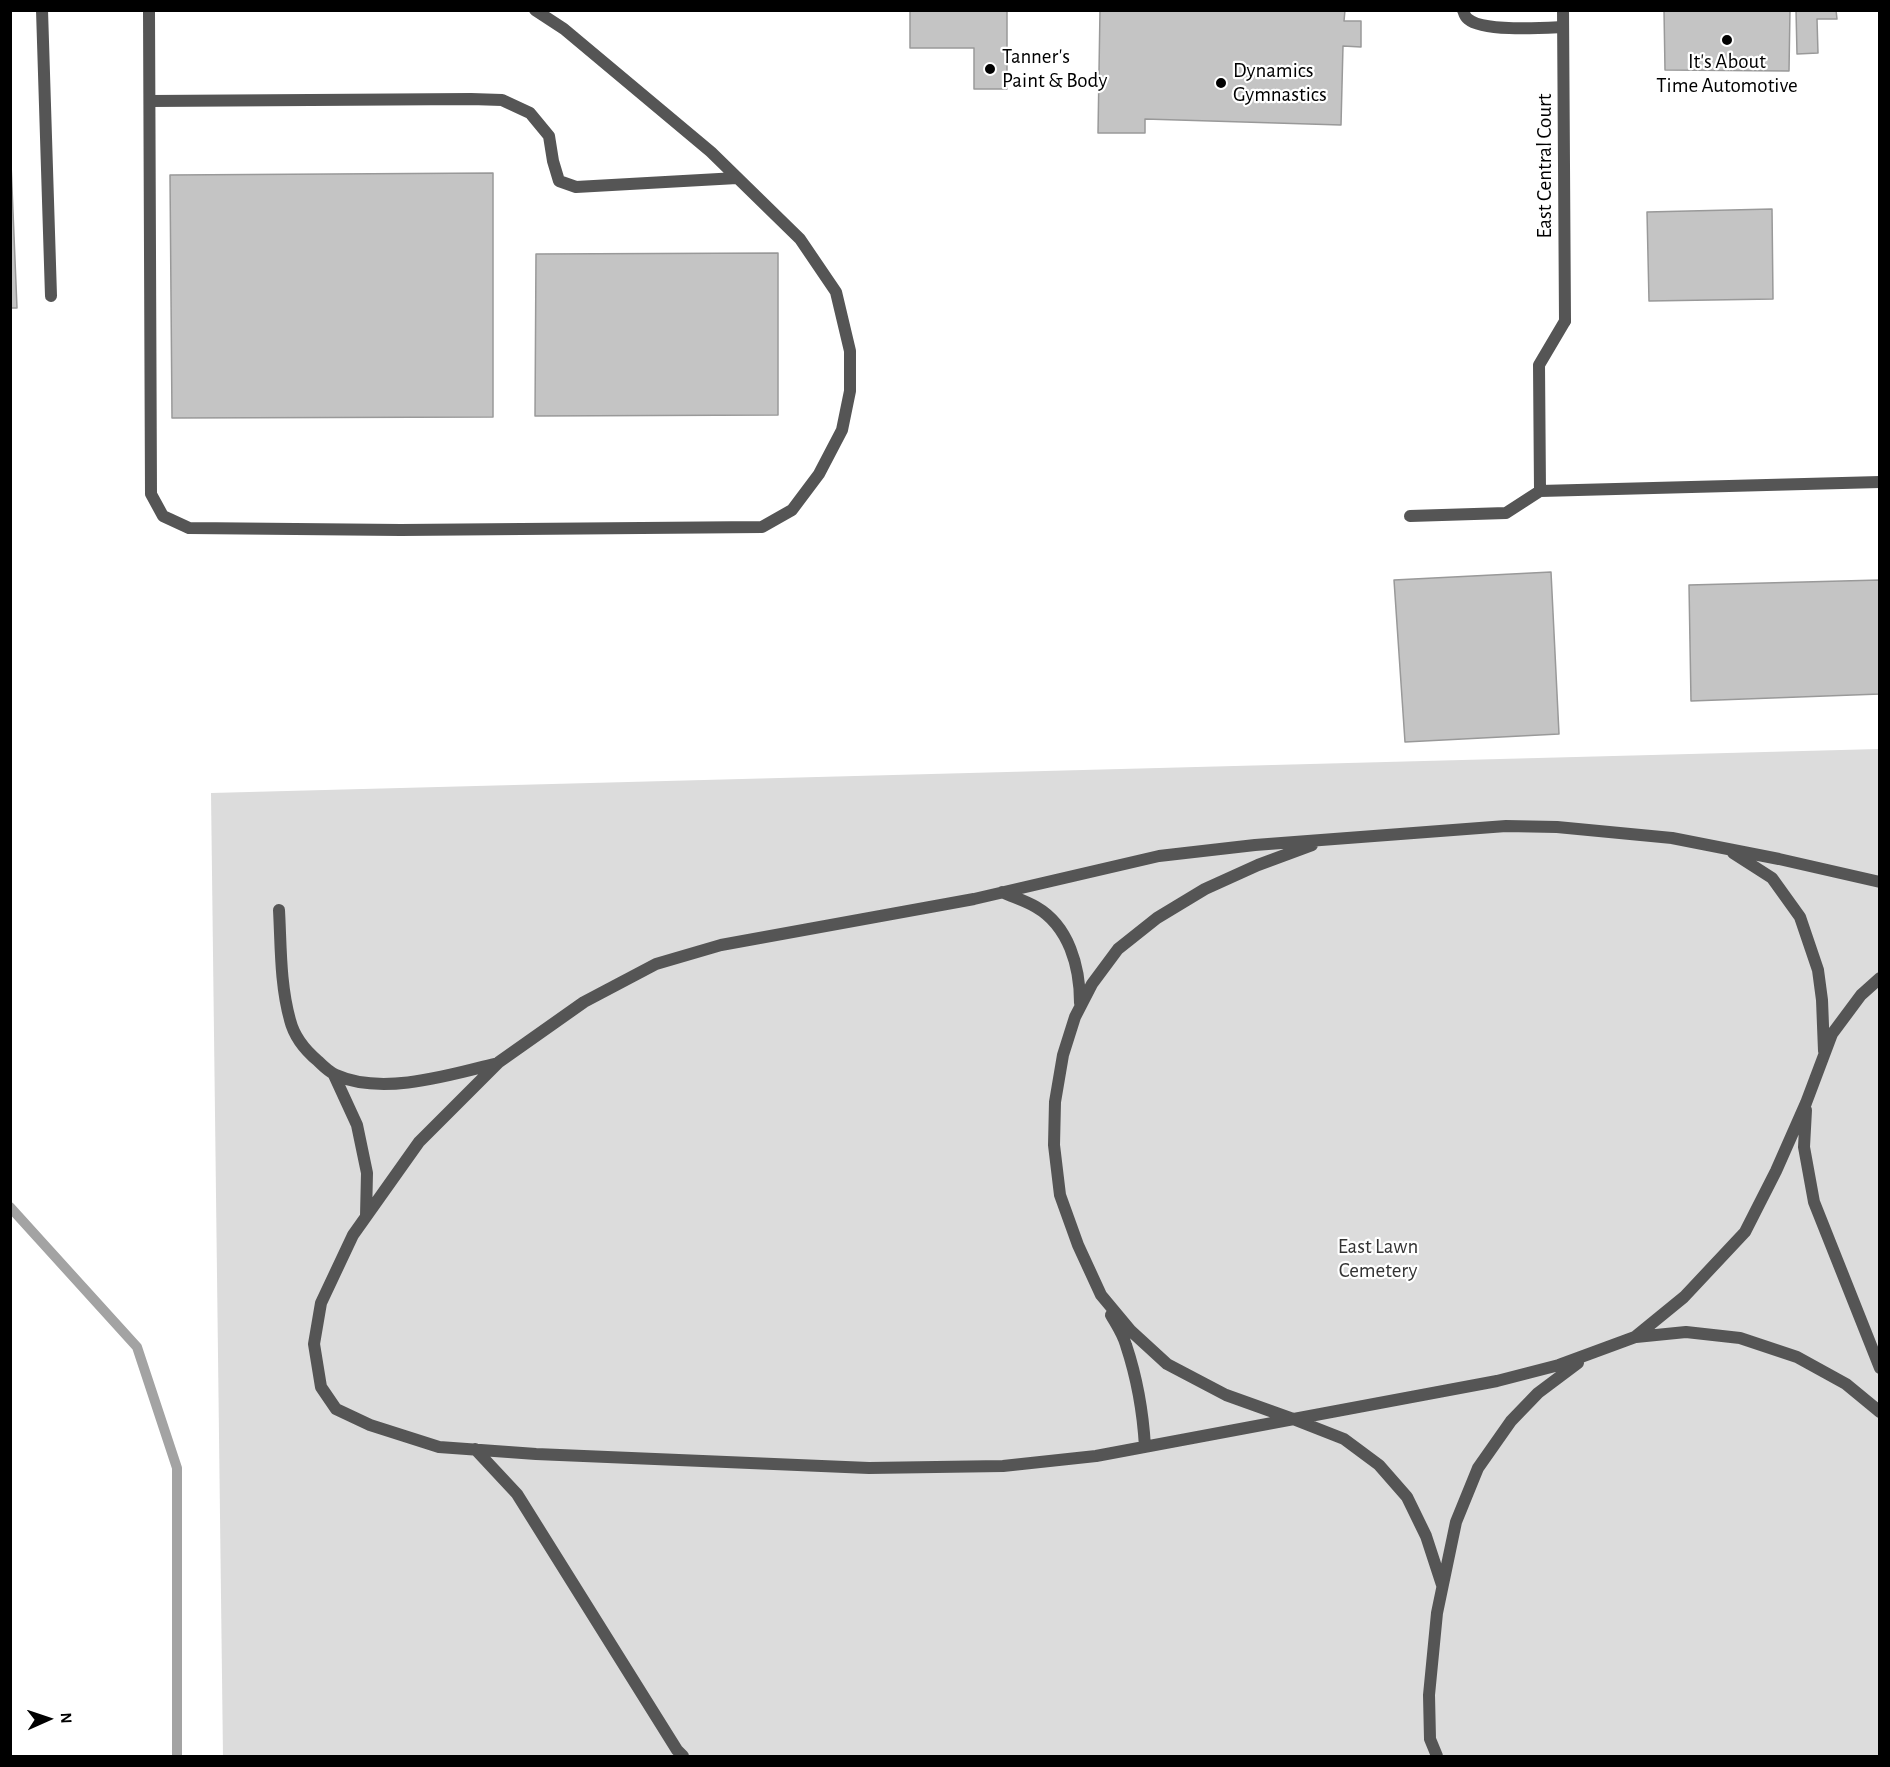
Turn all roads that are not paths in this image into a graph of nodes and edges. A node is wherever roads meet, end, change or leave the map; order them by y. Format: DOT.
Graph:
graph roads {
  1 [pos="42,10"];
  2 [pos="149,10"];
  3 [pos="535,10"];
  4 [pos="1463,10"];
  5 [pos="1563,10"];
  6 [pos="1563,27"];
  7 [pos="150,101"];
  8 [pos="737,178"];
  9 [pos="51,296"];
  10 [pos="1880,482"];
  11 [pos="1540,491"];
  12 [pos="1410,516"];
  13 [pos="1327,840"];
  14 [pos="1726,849"];
  15 [pos="1880,882"];
  16 [pos="1002,892"];
  17 [pos="279,910"];
  18 [pos="1880,978"];
  19 [pos="1080,1006"];
  20 [pos="1824,1056"];
  21 [pos="499,1062"];
  22 [pos="334,1075"];
  23 [pos="1806,1103"];
  24 [pos="366,1216"];
  25 [pos="1101,1295"];
  26 [pos="1635,1337"];
  27 [pos="1588,1355"];
  28 [pos="1880,1368"];
  29 [pos="1880,1412"];
  30 [pos="1293,1419"];
  31 [pos="1145,1447"];
  32 [pos="475,1449"];
  33 [pos="1442,1585"];
  34 [pos="682,1756"];
  35 [pos="1437,1756"];
  1 -- 9 [label="street"];
  2 -- 7 [label="street"];
  3 -- 8 [label="street"];
  4 -- 6 [label="street"];
  5 -- 6 [label="street, East Central Court"];
  6 -- 11 [label="street, East Central Court"];
  7 -- 8 [label="street"];
  7 -- 8 [label="street"];
  10 -- 11 [label="street"];
  11 -- 12 [label="street"];
  13 -- 14 [label="street"];
  13 -- 16 [label="street"];
  13 -- 19 [label="street"];
  14 -- 15 [label="street"];
  14 -- 20 [label="street"];
  16 -- 19 [label="street"];
  16 -- 21 [label="street"];
  17 -- 22 [label="street"];
  18 -- 20 [label="street"];
  19 -- 25 [label="street"];
  20 -- 23 [label="street"];
  21 -- 22 [label="street"];
  21 -- 24 [label="street"];
  22 -- 24 [label="street"];
  23 -- 26 [label="street"];
  23 -- 28 [label="street"];
  24 -- 32 [label="street"];
  25 -- 30 [label="street"];
  25 -- 31 [label="street"];
  26 -- 27 [label="street"];
  26 -- 29 [label="street"];
  27 -- 30 [label="street"];
  27 -- 33 [label="street"];
  30 -- 31 [label="street"];
  30 -- 33 [label="street"];
  31 -- 32 [label="street"];
  32 -- 34 [label="street"];
  33 -- 35 [label="street"];
}
